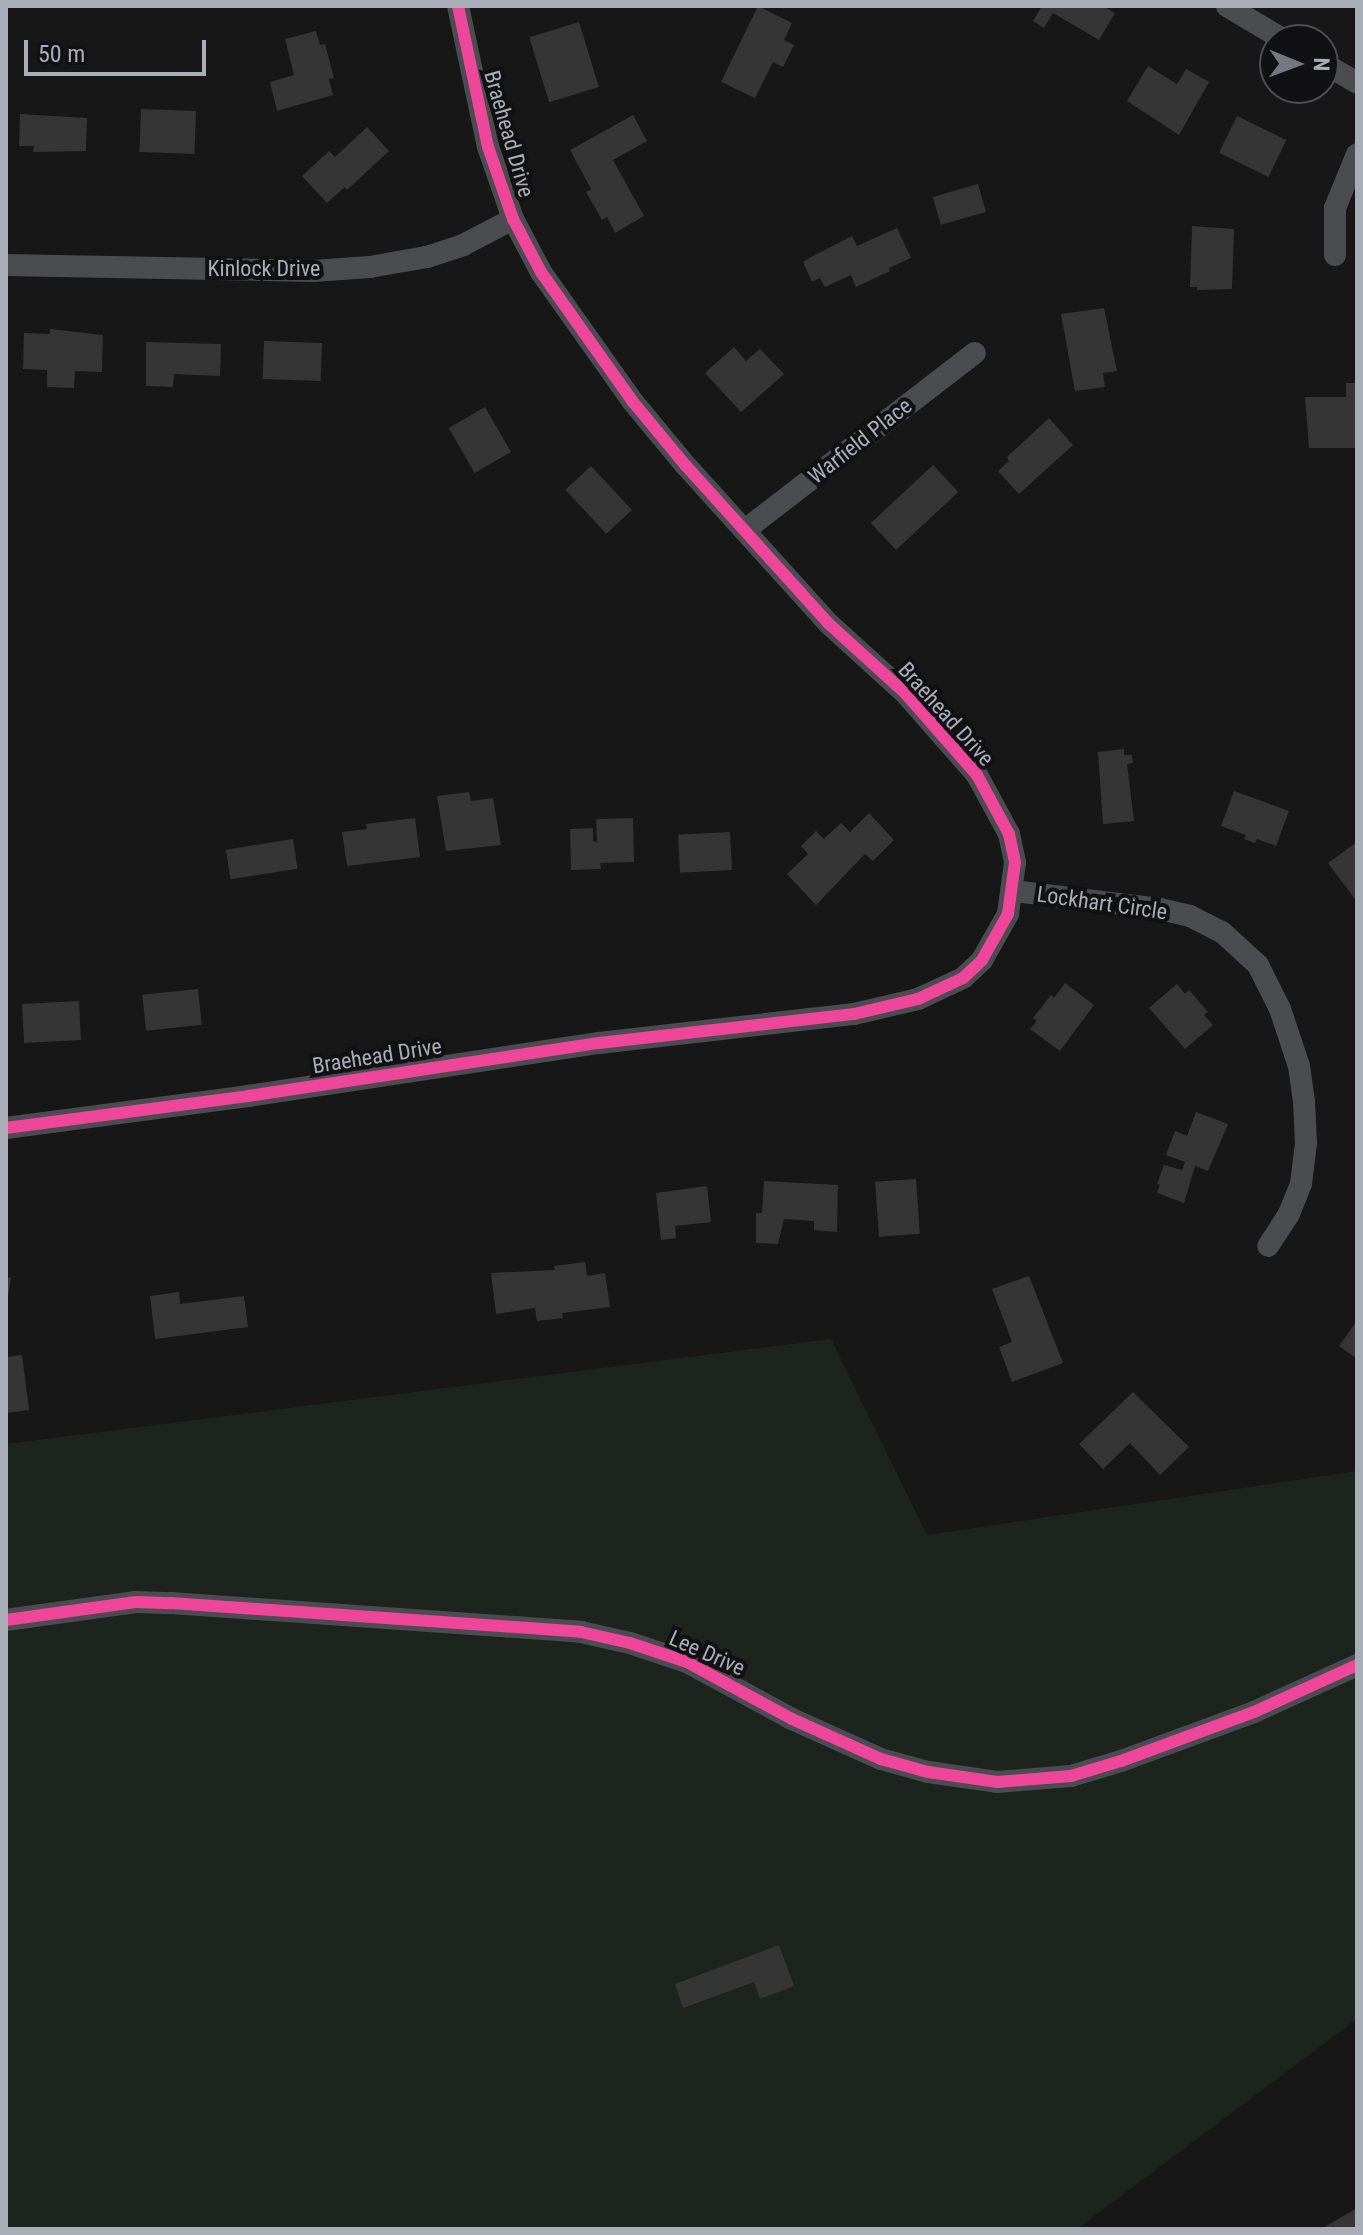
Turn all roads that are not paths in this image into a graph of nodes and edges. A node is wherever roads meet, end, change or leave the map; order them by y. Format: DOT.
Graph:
graph roads {
  1 [pos="458,6"];
  2 [pos="1227,6"];
  3 [pos="1259,25"];
  4 [pos="1339,72"];
  5 [pos="1357,83"];
  6 [pos="1357,154"];
  7 [pos="513,219"];
  8 [pos="1335,255"];
  9 [pos="6,265"];
  10 [pos="975,353"];
  11 [pos="745,530"];
  12 [pos="1014,891"];
  13 [pos="6,1128"];
  14 [pos="1268,1246"];
  15 [pos="6,1620"];
  16 [pos="1357,1665"];
  1 -- 7 [label="street, Braehead Drive"];
  2 -- 3 [label="street"];
  4 -- 5 [label="street"];
  6 -- 8 [label="street"];
  7 -- 9 [label="street, Kinlock Drive"];
  7 -- 11 [label="street, Braehead Drive"];
  10 -- 11 [label="street, Warfield Place"];
  11 -- 12 [label="street, Braehead Drive"];
  12 -- 13 [label="street, Braehead Drive"];
  12 -- 14 [label="street, Lockhart Circle"];
  15 -- 16 [label="street, Lee Drive"];
}
